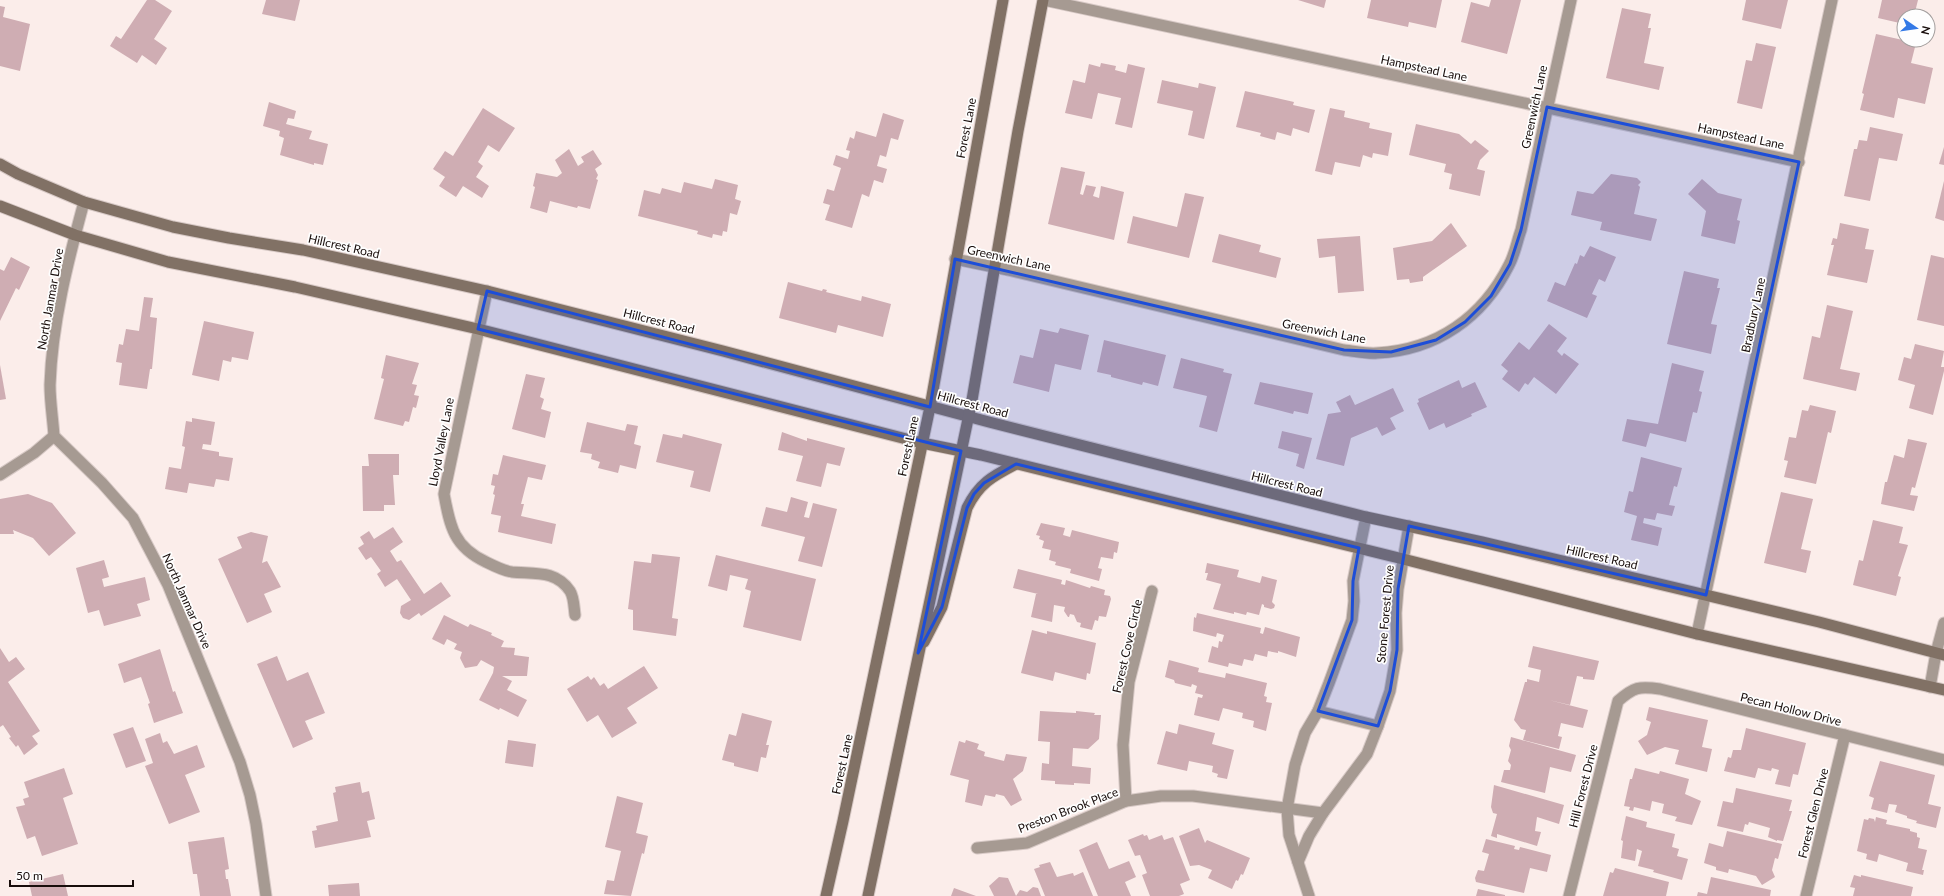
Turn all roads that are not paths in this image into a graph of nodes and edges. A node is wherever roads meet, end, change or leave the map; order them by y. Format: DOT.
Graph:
graph roads {
  1 [pos="1003,0"];
  2 [pos="1044,0"];
  3 [pos="1571,0"];
  4 [pos="1832,0"];
  5 [pos="1547,107"];
  6 [pos="1799,162"];
  7 [pos="0,164"];
  8 [pos="84,202"];
  9 [pos="0,206"];
  10 [pos="75,235"];
  11 [pos="955,259"];
  12 [pos="994,267"];
  13 [pos="488,291"];
  14 [pos="478,329"];
  15 [pos="930,407"];
  16 [pos="968,417"];
  17 [pos="54,436"];
  18 [pos="922,443"];
  19 [pos="961,451"];
  20 [pos="1016,464"];
  21 [pos="0,475"];
  22 [pos="1366,517"];
  23 [pos="1409,526"];
  24 [pos="1359,548"];
  25 [pos="1403,559"];
  26 [pos="1152,592"];
  27 [pos="1706,595"];
  28 [pos="575,615"];
  29 [pos="1944,623"];
  30 [pos="1697,634"];
  31 [pos="918,653"];
  32 [pos="1940,654"];
  33 [pos="1930,687"];
  34 [pos="1632,688"];
  35 [pos="1944,690"];
  36 [pos="1318,711"];
  37 [pos="1378,726"];
  38 [pos="1845,735"];
  39 [pos="1944,760"];
  40 [pos="1126,801"];
  41 [pos="1287,809"];
  42 [pos="1323,813"];
  43 [pos="977,848"];
  44 [pos="1298,862"];
  45 [pos="266,896"];
  46 [pos="826,896"];
  47 [pos="868,896"];
  48 [pos="1309,896"];
  49 [pos="1569,896"];
  50 [pos="1806,896"];
  1 -- 11 [label="main road, Forest Lane"];
  2 -- 5 [label="street, Hampstead Lane"];
  2 -- 12 [label="main road"];
  3 -- 5 [label="street, Greenwich Lane"];
  4 -- 6 [label="street, Bradbury Lane"];
  5 -- 6 [label="street, Hampstead Lane"];
  5 -- 12 [label="street, Greenwich Lane"];
  6 -- 27 [label="street, Bradbury Lane"];
  7 -- 8 [label="main road, Hillcrest Road"];
  8 -- 10 [label="street, North Janmar Drive"];
  8 -- 13 [label="main road, Hillcrest Road"];
  9 -- 10 [label="main road"];
  10 -- 14 [label="main road"];
  10 -- 17 [label="street, North Janmar Drive"];
  11 -- 12 [label="street, Greenwich Lane"];
  11 -- 15 [label="main road, Forest Lane"];
  12 -- 16 [label="main road"];
  13 -- 14 [label="street, Lloyd Valley Lane"];
  13 -- 15 [label="main road, Hillcrest Road"];
  14 -- 18 [label="main road"];
  14 -- 28 [label="street, Lloyd Valley Lane"];
  15 -- 16 [label="main road, Hillcrest Road"];
  15 -- 18 [label="main road, Forest Lane"];
  16 -- 19 [label="main road"];
  16 -- 22 [label="main road, Hillcrest Road"];
  17 -- 21 [label="street"];
  17 -- 45 [label="street, North Janmar Drive"];
  18 -- 19 [label="main road"];
  18 -- 46 [label="main road, Forest Lane"];
  19 -- 20 [label="main road"];
  19 -- 31 [label="main road"];
  20 -- 24 [label="main road"];
  20 -- 31 [label="main road"];
  22 -- 23 [label="main road, Hillcrest Road"];
  22 -- 24 [label="street"];
  23 -- 25 [label="street, Stone Forest Drive"];
  23 -- 27 [label="main road, Hillcrest Road"];
  24 -- 25 [label="main road"];
  24 -- 36 [label="street"];
  25 -- 30 [label="main road"];
  25 -- 37 [label="street, Stone Forest Drive"];
  26 -- 40 [label="street, Forest Cove Circle"];
  27 -- 30 [label="street, Bradbury Lane"];
  27 -- 32 [label="main road, Hillcrest Road"];
  29 -- 32 [label="street"];
  30 -- 33 [label="main road"];
  31 -- 47 [label="main road"];
  32 -- 33 [label="street"];
  33 -- 35 [label="main road"];
  34 -- 38 [label="street, Pecan Hollow Drive"];
  34 -- 49 [label="street, Hill Forest Drive"];
  36 -- 37 [label="street"];
  36 -- 41 [label="street"];
  37 -- 42 [label="street, Stone Forest Drive"];
  38 -- 39 [label="street, Pecan Hollow Drive"];
  38 -- 50 [label="street, Forest Glen Drive"];
  40 -- 41 [label="street, Preston Brook Place"];
  40 -- 43 [label="street, Preston Brook Place"];
  41 -- 42 [label="street"];
  41 -- 44 [label="street"];
  42 -- 44 [label="street, Stone Forest Drive"];
  44 -- 48 [label="street"];
}
